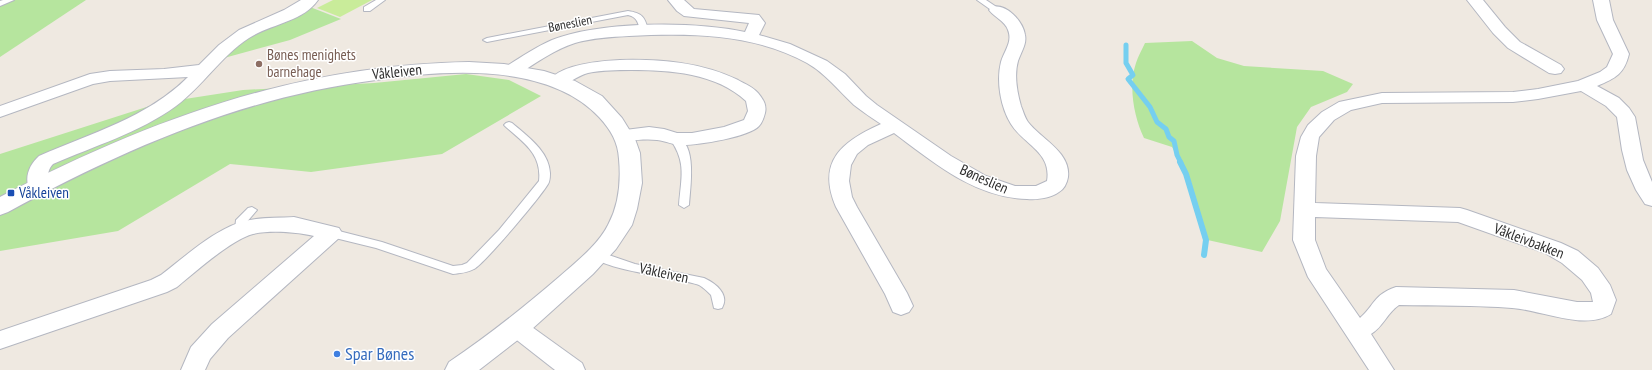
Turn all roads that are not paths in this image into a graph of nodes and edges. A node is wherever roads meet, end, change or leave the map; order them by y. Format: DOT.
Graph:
graph roads {
  1 [pos="10,0"];
  2 [pos="310,0"];
  3 [pos="381,0"];
  4 [pos="676,0"];
  5 [pos="982,0"];
  6 [pos="1475,0"];
  7 [pos="1601,0"];
  8 [pos="0,4"];
  9 [pos="367,9"];
  10 [pos="997,10"];
  11 [pos="644,30"];
  12 [pos="750,37"];
  13 [pos="487,40"];
  14 [pos="1555,69"];
  15 [pos="202,70"];
  16 [pos="513,70"];
  17 [pos="558,81"];
  18 [pos="1583,85"];
  19 [pos="0,112"];
  20 [pos="509,125"];
  21 [pos="895,125"];
  22 [pos="624,135"];
  23 [pos="675,139"];
  24 [pos="38,187"];
  25 [pos="1652,199"];
  26 [pos="684,205"];
  27 [pos="0,207"];
  28 [pos="252,210"];
  29 [pos="1304,210"];
  30 [pos="240,230"];
  31 [pos="331,233"];
  32 [pos="597,255"];
  33 [pos="718,305"];
  34 [pos="901,306"];
  35 [pos="516,328"];
  36 [pos="1355,332"];
  37 [pos="0,340"];
  38 [pos="193,370"];
  39 [pos="459,370"];
  40 [pos="573,370"];
  41 [pos="1382,370"];
  1 -- 8 [label="lane"];
  2 -- 15 [label="street"];
  3 -- 9 [label="lane"];
  4 -- 12 [label="street"];
  5 -- 10 [label="lane, Bøneslien"];
  6 -- 14 [label="street"];
  7 -- 18 [label="street"];
  10 -- 21 [label="street, Bøneslien"];
  11 -- 12 [label="street, Bøneslien"];
  11 -- 13 [label="lane, Bøneslien"];
  11 -- 16 [label="street, Bøneslien"];
  12 -- 21 [label="street, Bøneslien"];
  15 -- 19 [label="street"];
  15 -- 24 [label="street"];
  16 -- 17 [label="street, Våkleiven"];
  16 -- 24 [label="street, Våkleiven"];
  17 -- 22 [label="street, Våkleiven"];
  17 -- 23 [label="street"];
  18 -- 25 [label="street"];
  18 -- 29 [label="street"];
  20 -- 31 [label="lane"];
  21 -- 34 [label="street"];
  22 -- 23 [label="street"];
  22 -- 32 [label="street, Våkleiven"];
  23 -- 26 [label="lane"];
  24 -- 27 [label="street, Våkleiven"];
  28 -- 30 [label="lane"];
  29 -- 36 [label="street"];
  29 -- 36 [label="street, Våkleivbakken"];
  30 -- 31 [label="street"];
  30 -- 37 [label="street"];
  31 -- 38 [label="street"];
  32 -- 33 [label="lane, Våkleiven"];
  32 -- 35 [label="street, Våkleiven"];
  35 -- 39 [label="street, Våkleiven"];
  35 -- 40 [label="street"];
  36 -- 41 [label="street"];
}
